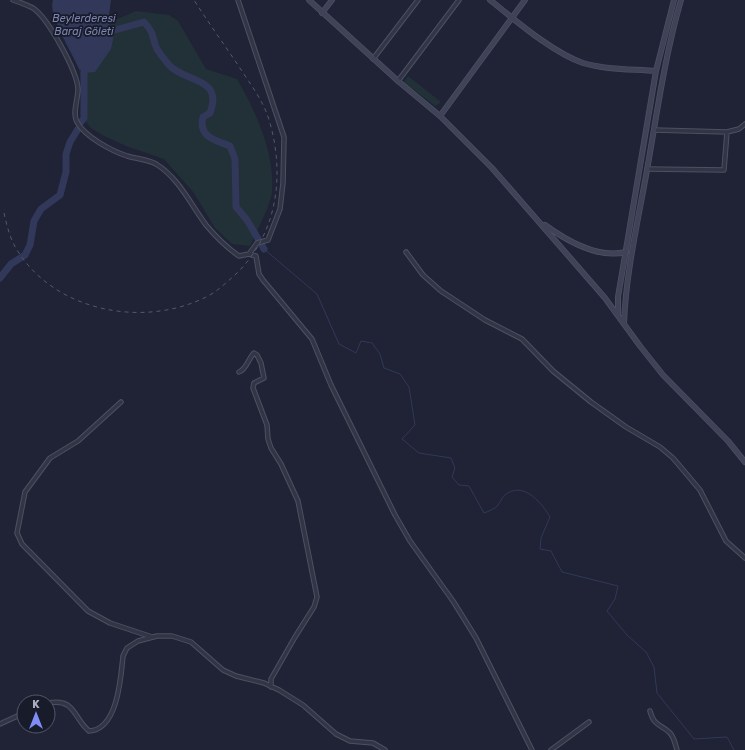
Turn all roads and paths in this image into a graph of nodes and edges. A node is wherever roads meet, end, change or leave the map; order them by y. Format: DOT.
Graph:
graph roads {
  1 [pos="13,0"];
  2 [pos="238,0"];
  3 [pos="309,0"];
  4 [pos="332,0"];
  5 [pos="418,0"];
  6 [pos="459,0"];
  7 [pos="490,0"];
  8 [pos="525,0"];
  9 [pos="674,0"];
  10 [pos="681,0"];
  11 [pos="322,13"];
  12 [pos="512,18"];
  13 [pos="373,59"];
  14 [pos="656,71"];
  15 [pos="398,81"];
  16 [pos="440,116"];
  17 [pos="745,124"];
  18 [pos="654,130"];
  19 [pos="727,132"];
  20 [pos="647,169"];
  21 [pos="538,220"];
  22 [pos="406,252"];
  23 [pos="626,252"];
  24 [pos="249,254"];
  25 [pos="618,315"];
  26 [pos="624,323"];
  27 [pos="239,372"];
  28 [pos="121,402"];
  29 [pos="745,462"];
  30 [pos="745,558"];
  31 [pos="153,637"];
  32 [pos="271,687"];
  33 [pos="56,702"];
  34 [pos="650,711"];
  35 [pos="16,717"];
  36 [pos="589,722"];
  37 [pos="0,724"];
  38 [pos="386,750"];
  39 [pos="532,750"];
  40 [pos="550,750"];
  41 [pos="677,750"];
  1 -- 24 [label="street"];
  2 -- 24 [label="street"];
  3 -- 11 [label="main road"];
  4 -- 11 [label="main road"];
  5 -- 13 [label="street"];
  6 -- 15 [label="street"];
  7 -- 12 [label="main road"];
  8 -- 12 [label="main road"];
  9 -- 14 [label="main road"];
  10 -- 18 [label="main road"];
  11 -- 13 [label="main road"];
  12 -- 14 [label="main road"];
  12 -- 16 [label="main road"];
  13 -- 15 [label="main road"];
  14 -- 23 [label="main road"];
  15 -- 16 [label="main road"];
  16 -- 21 [label="main road"];
  17 -- 19 [label="street"];
  18 -- 19 [label="street"];
  18 -- 20 [label="main road"];
  19 -- 20 [label="street"];
  20 -- 26 [label="main road"];
  21 -- 23 [label="main road"];
  21 -- 25 [label="main road"];
  22 -- 30 [label="street"];
  23 -- 25 [label="main road"];
  24 -- 39 [label="street"];
  25 -- 26 [label="main road"];
  26 -- 29 [label="main road"];
  27 -- 32 [label="street"];
  28 -- 31 [label="street"];
  31 -- 32 [label="street"];
  31 -- 33 [label="street"];
  32 -- 38 [label="street"];
  34 -- 41 [label="street"];
  35 -- 37 [label="street"];
  36 -- 40 [label="street"];
}
